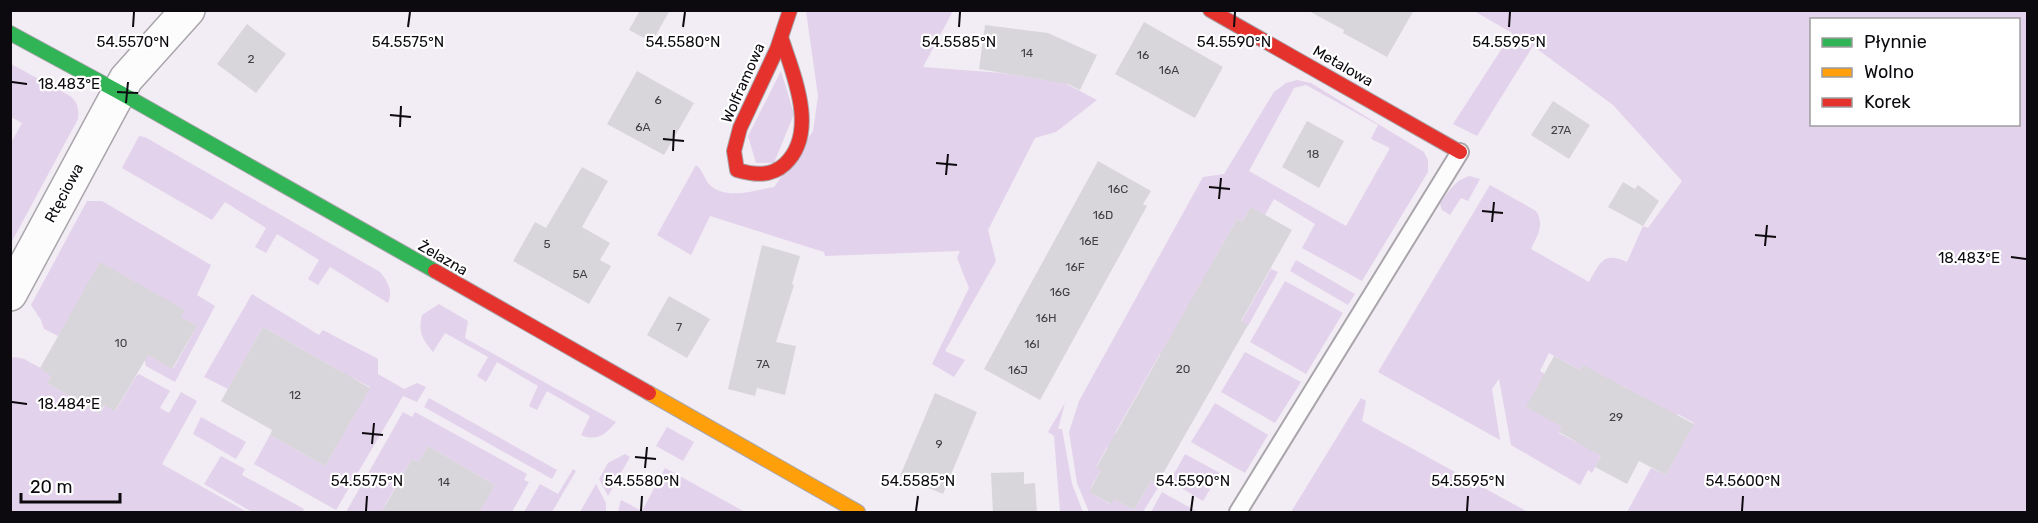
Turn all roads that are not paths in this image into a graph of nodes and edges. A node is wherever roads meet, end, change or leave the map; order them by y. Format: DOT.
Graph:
graph roads {
  1 [pos="188,10"];
  2 [pos="790,10"];
  3 [pos="1210,10"];
  4 [pos="10,33"];
  5 [pos="781,37"];
  6 [pos="119,92"];
  7 [pos="1460,152"];
  8 [pos="10,294"];
  9 [pos="858,513"];
  10 [pos="1238,513"];
  1 -- 6 [label="street, Rtęciowa"];
  2 -- 5 [label="street, Wolframowa"];
  3 -- 7 [label="street, Metalowa"];
  4 -- 6 [label="street, Żelazna"];
  5 -- 5 [label="street, Wolframowa"];
  6 -- 8 [label="street, Rtęciowa"];
  6 -- 9 [label="street, Żelazna"];
  7 -- 10 [label="lane"];
}
